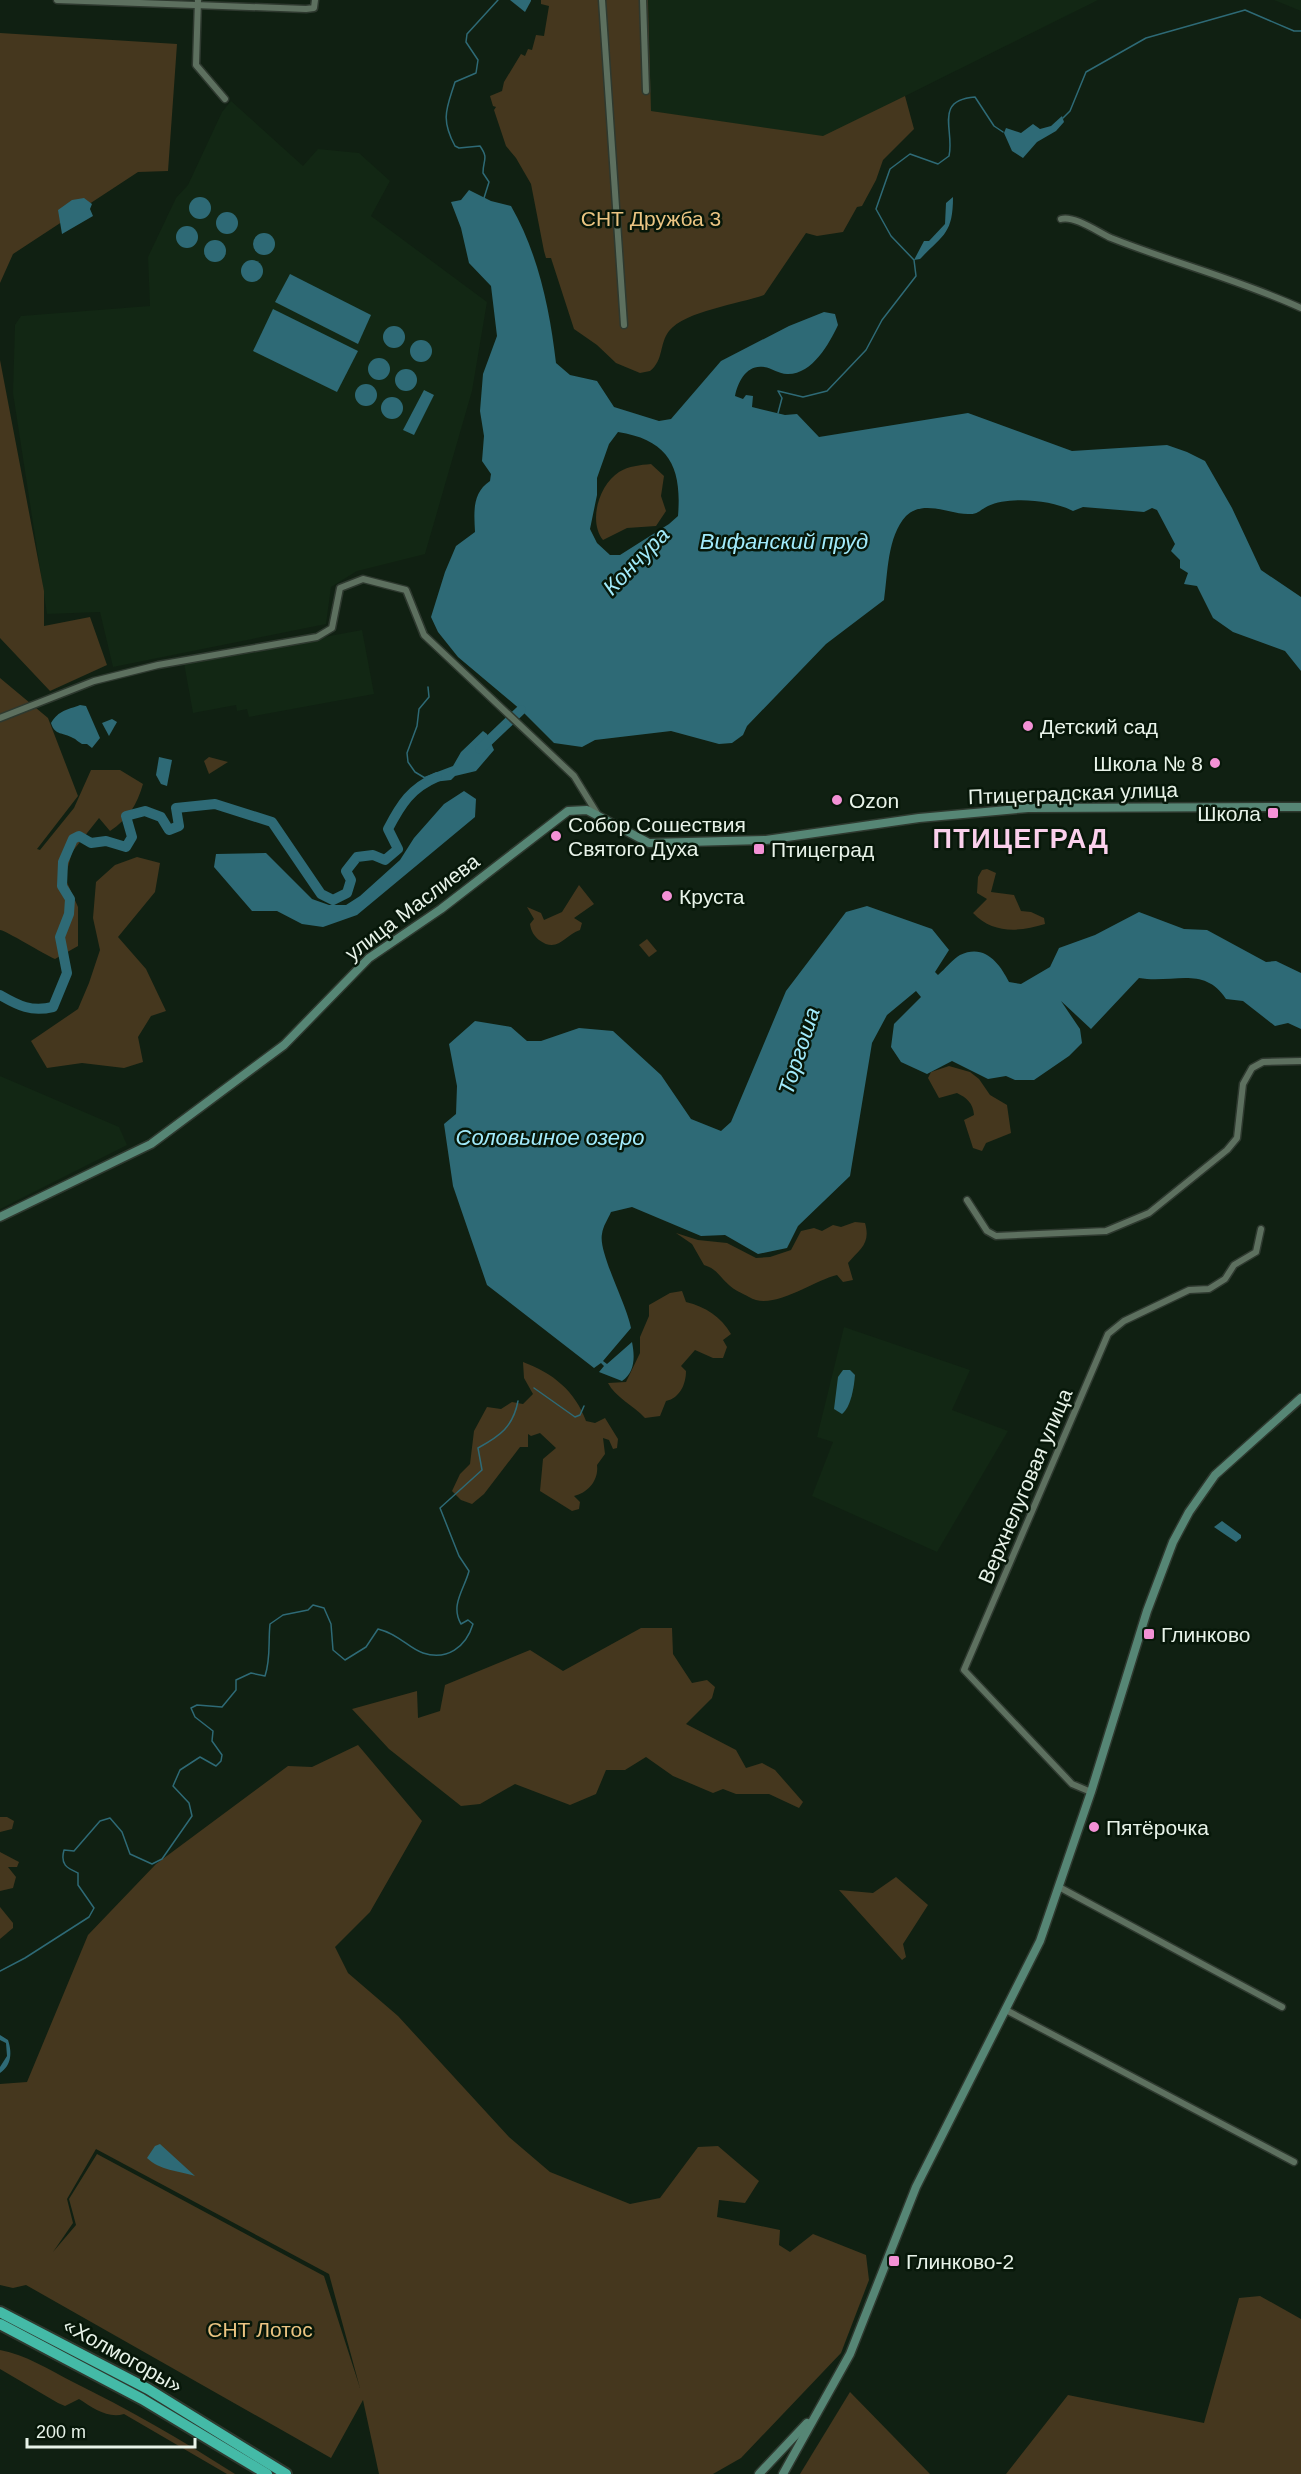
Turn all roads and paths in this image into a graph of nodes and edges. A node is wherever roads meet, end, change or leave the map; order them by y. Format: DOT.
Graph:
graph roads {
  1 [pos="57,0"];
  2 [pos="315,0"];
  3 [pos="602,0"];
  4 [pos="643,0"];
  5 [pos="198,2"];
  6 [pos="645,91"];
  7 [pos="225,99"];
  8 [pos="1061,219"];
  9 [pos="1301,308"];
  10 [pos="624,325"];
  11 [pos="0,718"];
  12 [pos="1301,807"];
  13 [pos="568,811"];
  14 [pos="600,817"];
  15 [pos="1301,1061"];
  16 [pos="967,1200"];
  17 [pos="0,1217"];
  18 [pos="1261,1229"];
  19 [pos="1301,1398"];
  20 [pos="1091,1792"];
  21 [pos="1059,1887"];
  22 [pos="1282,2007"];
  23 [pos="1006,2010"];
  24 [pos="1294,2162"];
  25 [pos="0,2312"];
  26 [pos="0,2324"];
  27 [pos="818,2412"];
  28 [pos="267,2474"];
  29 [pos="286,2474"];
  30 [pos="759,2474"];
  31 [pos="783,2474"];
  1 -- 5 [label="street"];
  2 -- 5 [label="street"];
  3 -- 10 [label="street"];
  4 -- 6 [label="street"];
  5 -- 7 [label="street"];
  8 -- 9 [label="street"];
  11 -- 14 [label="street"];
  12 -- 14 [label="street, Птицеградская улица"];
  13 -- 14 [label="street, Птицеградская улица"];
  13 -- 17 [label="street, улица Маслиева"];
  15 -- 16 [label="street"];
  18 -- 20 [label="street, Верхнелуговая улица"];
  19 -- 20 [label="street"];
  20 -- 21 [label="street"];
  21 -- 22 [label="street"];
  21 -- 23 [label="street"];
  23 -- 24 [label="street"];
  23 -- 27 [label="street"];
  25 -- 29 [label="highway, «Холмогоры»"];
  26 -- 28 [label="highway, «Холмогоры»"];
  27 -- 30 [label="street"];
  27 -- 31 [label="street"];
}
